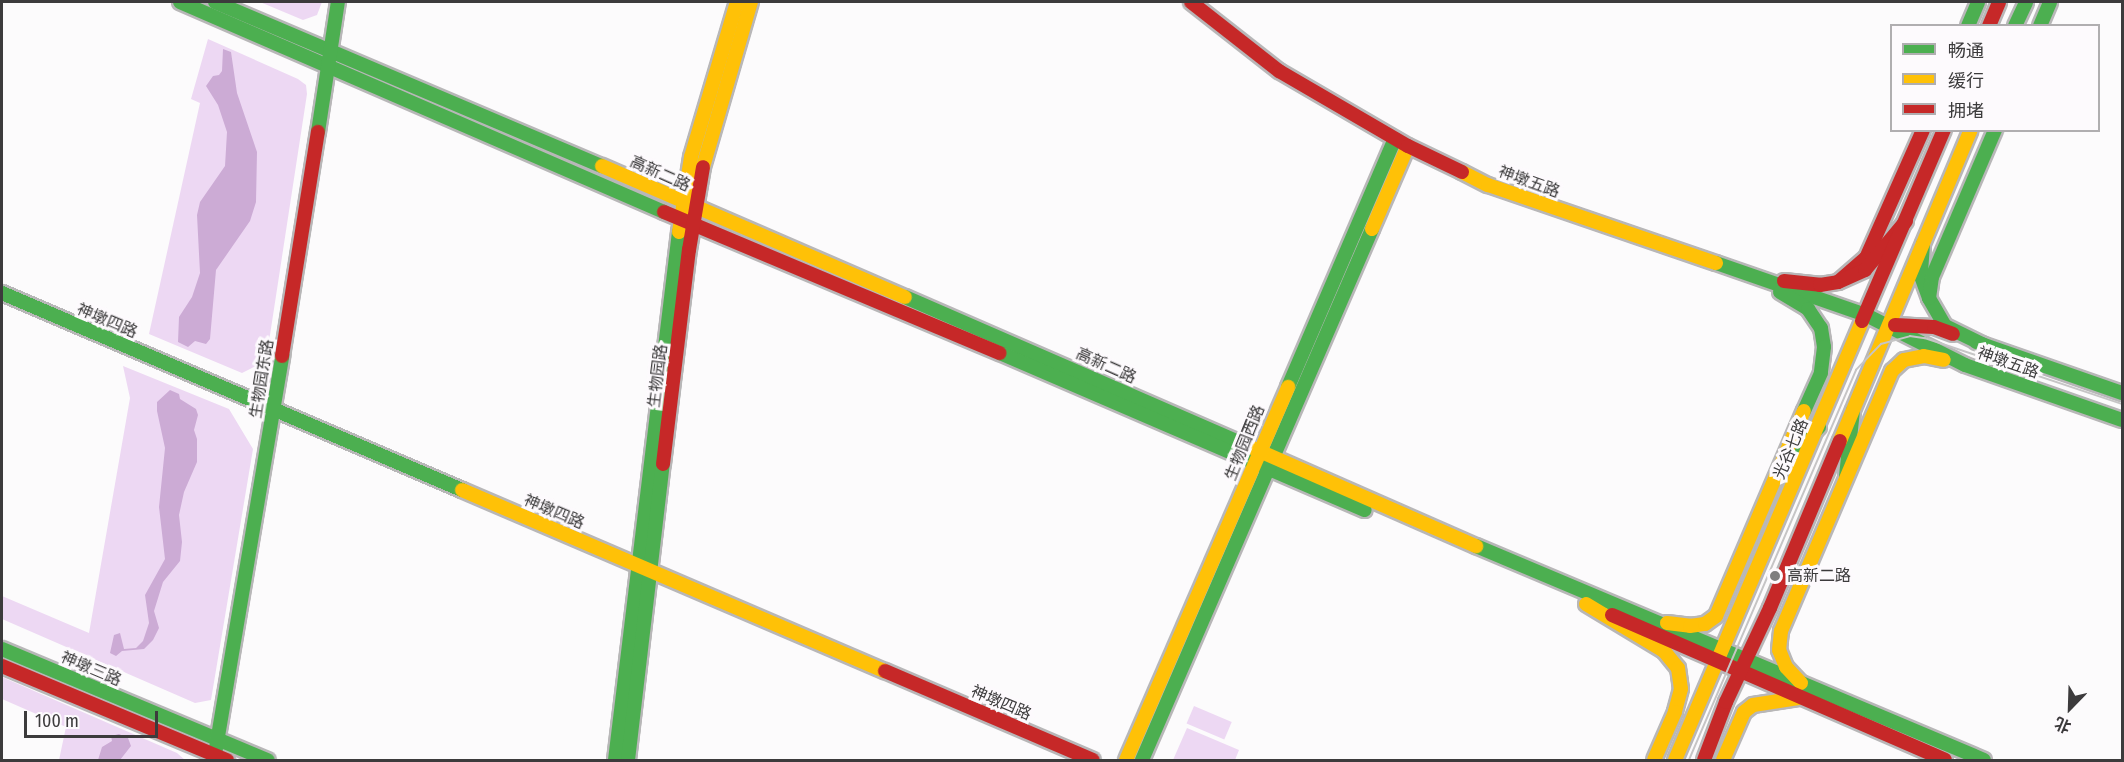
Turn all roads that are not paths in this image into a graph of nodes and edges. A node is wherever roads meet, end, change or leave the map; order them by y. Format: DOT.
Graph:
graph roads {
  1 [pos="180,2"];
  2 [pos="215,2"];
  3 [pos="339,2"];
  4 [pos="737,2"];
  5 [pos="751,2"];
  6 [pos="1191,2"];
  7 [pos="1978,2"];
  8 [pos="1999,2"];
  9 [pos="2026,2"];
  10 [pos="2050,2"];
  11 [pos="1969,24"];
  12 [pos="1990,24"];
  13 [pos="2017,24"];
  14 [pos="2041,24"];
  15 [pos="331,51"];
  16 [pos="328,66"];
  17 [pos="1922,132"];
  18 [pos="1943,132"];
  19 [pos="1970,132"];
  20 [pos="1994,132"];
  21 [pos="1395,139"];
  22 [pos="1408,146"];
  23 [pos="690,206"];
  24 [pos="1906,221"];
  25 [pos="688,222"];
  26 [pos="1923,244"];
  27 [pos="1754,277"];
  28 [pos="1838,282"];
  29 [pos="2,293"];
  30 [pos="1929,298"];
  31 [pos="1866,315"];
  32 [pos="1888,325"];
  33 [pos="1821,328"];
  34 [pos="1984,345"];
  35 [pos="1904,360"];
  36 [pos="1965,365"];
  37 [pos="1834,390"];
  38 [pos="2122,393"];
  39 [pos="1860,394"];
  40 [pos="274,410"];
  41 [pos="1853,410"];
  42 [pos="2122,420"];
  43 [pos="1819,427"];
  44 [pos="1263,460"];
  45 [pos="1783,463"];
  46 [pos="1846,476"];
  47 [pos="1824,528"];
  48 [pos="1788,564"];
  49 [pos="644,568"];
  50 [pos="1775,595"];
  51 [pos="1745,600"];
  52 [pos="1586,604"];
  53 [pos="1641,615"];
  54 [pos="1716,615"];
  55 [pos="2,649"];
  56 [pos="1779,650"];
  57 [pos="1721,656"];
  58 [pos="1746,659"];
  59 [pos="2,666"];
  60 [pos="1678,668"];
  61 [pos="1740,673"];
  62 [pos="1801,683"];
  63 [pos="1798,698"];
  64 [pos="1752,705"];
  65 [pos="1687,732"];
  66 [pos="219,740"];
  67 [pos="1711,744"];
  68 [pos="219,759"];
  69 [pos="268,760"];
  70 [pos="615,760"];
  71 [pos="628,760"];
  72 [pos="1094,760"];
  73 [pos="1126,760"];
  74 [pos="1142,760"];
  75 [pos="1654,760"];
  76 [pos="1675,760"];
  77 [pos="1704,760"];
  78 [pos="1723,760"];
  79 [pos="1945,760"];
  80 [pos="1984,760"];
  1 -- 16 [label="street, 高新二路"];
  2 -- 15 [label="street, 高新二路"];
  3 -- 15 [label="street, 生物园东路"];
  4 -- 23 [label="street, 生物园路"];
  5 -- 23 [label="street, 生物园路"];
  6 -- 21 [label="street, 神墩五路"];
  7 -- 11 [label="street"];
  8 -- 12 [label="street"];
  9 -- 13 [label="street"];
  10 -- 14 [label="street"];
  15 -- 16 [label="street, 生物园东路"];
  15 -- 23 [label="street, 高新二路"];
  16 -- 25 [label="street, 高新二路"];
  16 -- 40 [label="street, 生物园东路"];
  17 -- 28 [label="street"];
  18 -- 24 [label="street, 光谷七路"];
  19 -- 26 [label="street"];
  20 -- 30 [label="street"];
  21 -- 22 [label="street, 神墩五路"];
  21 -- 44 [label="street, 生物园西路"];
  22 -- 27 [label="street, 神墩五路"];
  22 -- 44 [label="street, 生物园西路"];
  23 -- 25 [label="street, 生物园路"];
  23 -- 44 [label="street, 高新二路"];
  24 -- 28 [label="street"];
  24 -- 31 [label="street, 光谷七路"];
  25 -- 44 [label="street, 高新二路"];
  25 -- 49 [label="street, 生物园路"];
  26 -- 30 [label="street"];
  26 -- 32 [label="street"];
  27 -- 28 [label="street"];
  27 -- 31 [label="street, 神墩五路"];
  27 -- 33 [label="street"];
  29 -- 40 [label="street, 神墩四路"];
  30 -- 34 [label="street"];
  31 -- 32 [label="street, 神墩五路"];
  31 -- 37 [label="street, 光谷七路"];
  32 -- 34 [label="street, 神墩五路"];
  32 -- 36 [label="street, 神墩五路"];
  32 -- 39 [label="street"];
  33 -- 37 [label="street"];
  33 -- 45 [label="street"];
  34 -- 38 [label="street, 神墩五路"];
  35 -- 36 [label="street"];
  35 -- 39 [label="street"];
  35 -- 46 [label="street"];
  36 -- 42 [label="street, 神墩五路"];
  37 -- 43 [label="street, 光谷七路"];
  39 -- 41 [label="street"];
  40 -- 49 [label="street, 神墩四路"];
  40 -- 66 [label="street, 生物园东路"];
  41 -- 46 [label="street"];
  41 -- 48 [label="street"];
  43 -- 45 [label="street"];
  43 -- 51 [label="street, 光谷七路"];
  44 -- 52 [label="street, 高新二路"];
  44 -- 53 [label="street, 高新二路"];
  44 -- 73 [label="street, 生物园西路"];
  44 -- 74 [label="street, 生物园西路"];
  45 -- 54 [label="street"];
  46 -- 47 [label="street"];
  47 -- 48 [label="street"];
  47 -- 56 [label="street"];
  48 -- 50 [label="street"];
  49 -- 70 [label="street, 生物园路"];
  49 -- 71 [label="street, 生物园路"];
  49 -- 72 [label="street, 神墩四路"];
  50 -- 56 [label="street"];
  50 -- 58 [label="street"];
  51 -- 54 [label="street"];
  51 -- 57 [label="street, 光谷七路"];
  52 -- 57 [label="street, 高新二路"];
  52 -- 60 [label="street"];
  53 -- 54 [label="street"];
  53 -- 57 [label="street, 高新二路"];
  55 -- 66 [label="street, 神墩三路"];
  56 -- 62 [label="street"];
  57 -- 58 [label="street, 高新二路"];
  57 -- 61 [label="street, 高新二路"];
  57 -- 65 [label="street, 光谷七路"];
  58 -- 61 [label="street"];
  58 -- 62 [label="street, 高新二路"];
  59 -- 68 [label="street, 神墩三路"];
  60 -- 65 [label="street"];
  60 -- 75 [label="street"];
  61 -- 63 [label="street, 高新二路"];
  61 -- 67 [label="street"];
  62 -- 80 [label="street, 高新二路"];
  63 -- 64 [label="street"];
  63 -- 79 [label="street, 高新二路"];
  64 -- 67 [label="street"];
  64 -- 78 [label="street"];
  65 -- 76 [label="street, 光谷七路"];
  66 -- 68 [label="street, 生物园东路"];
  66 -- 69 [label="street, 神墩三路"];
  67 -- 77 [label="street"];
}
